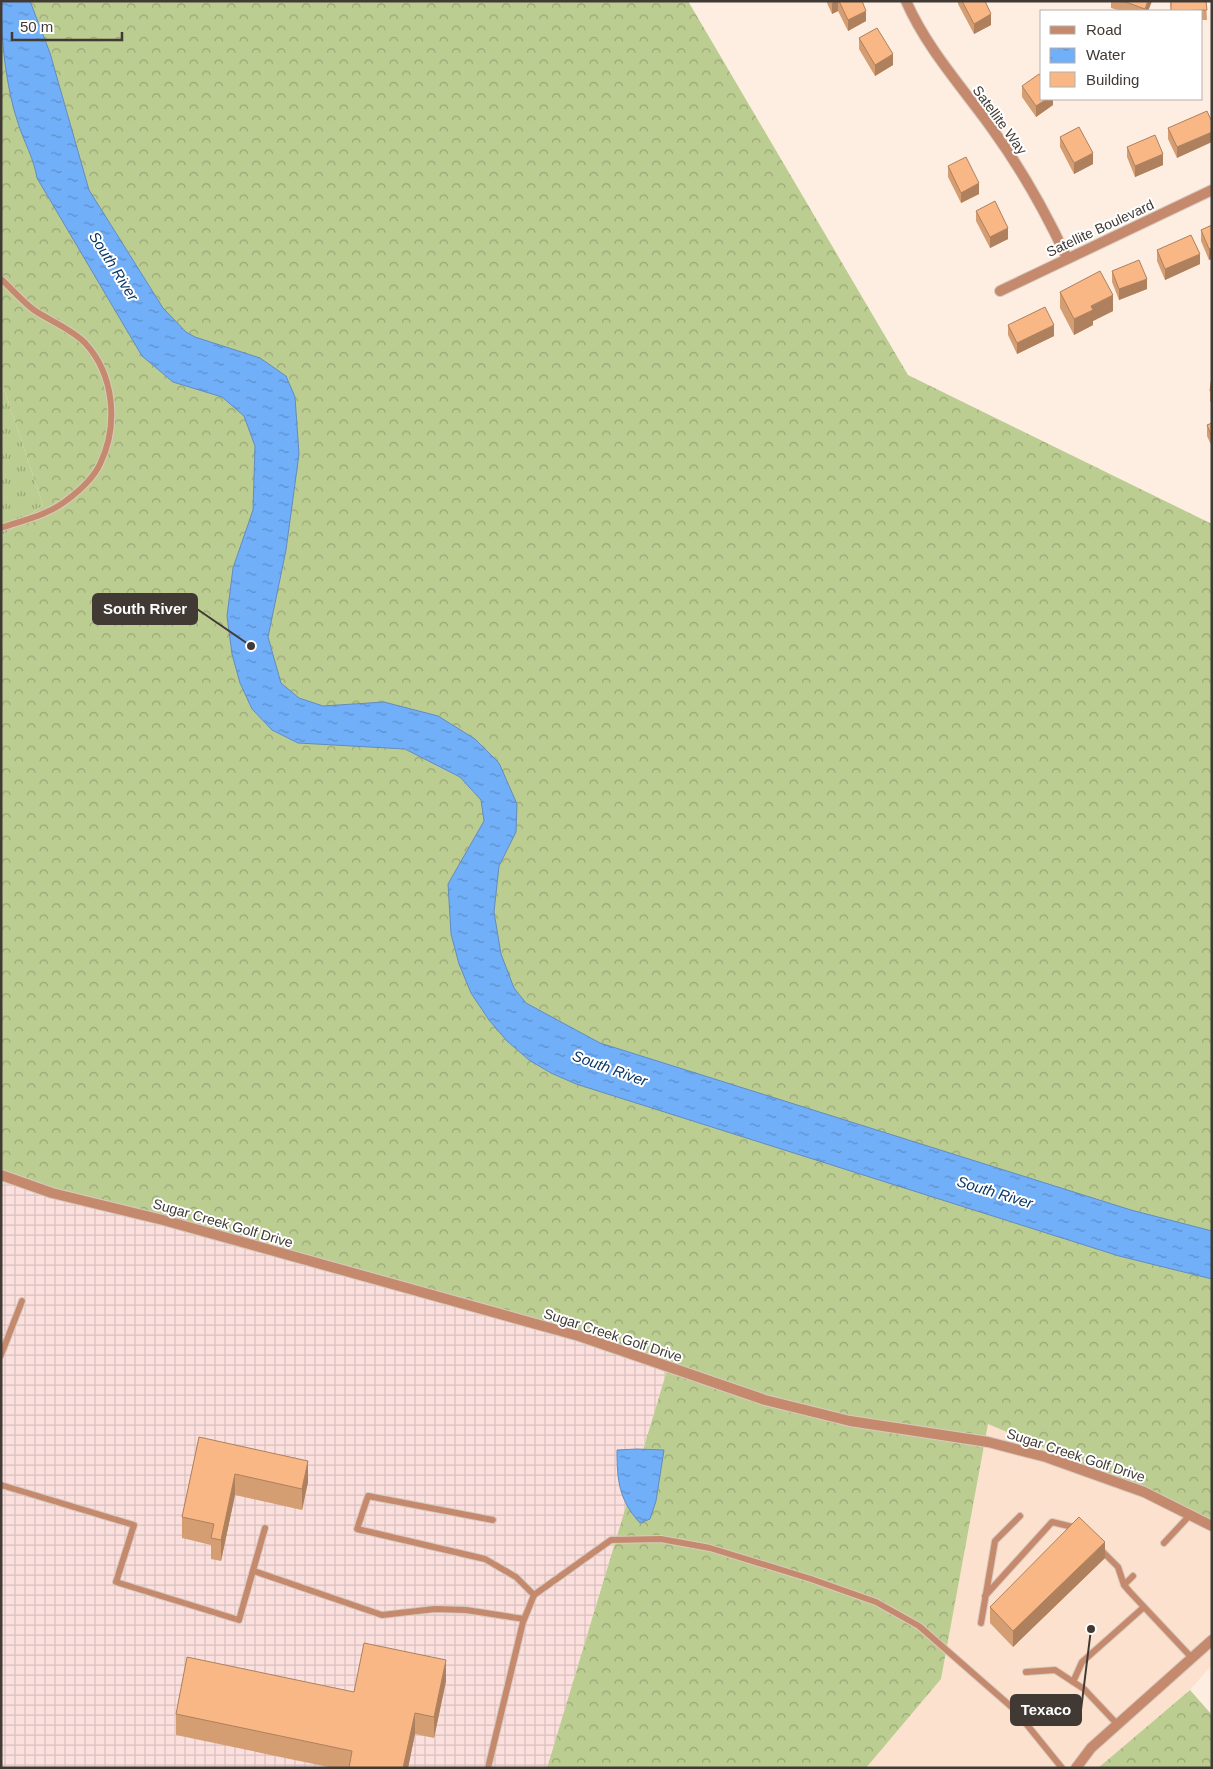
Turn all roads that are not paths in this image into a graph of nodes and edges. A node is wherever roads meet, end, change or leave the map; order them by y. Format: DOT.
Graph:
graph roads {
  1 [pos="906,1"];
  2 [pos="1212,190"];
  3 [pos="1067,258"];
  4 [pos="1,279"];
  5 [pos="1000,291"];
  6 [pos="1,528"];
  7 [pos="1,1175"];
  8 [pos="22,1301"];
  9 [pos="1,1355"];
  10 [pos="1,1485"];
  11 [pos="1190,1515"];
  12 [pos="1020,1516"];
  13 [pos="493,1520"];
  14 [pos="1212,1526"];
  15 [pos="265,1528"];
  16 [pos="1086,1535"];
  17 [pos="1092,1541"];
  18 [pos="1164,1543"];
  19 [pos="254,1571"];
  20 [pos="1133,1576"];
  21 [pos="1124,1585"];
  22 [pos="534,1595"];
  23 [pos="985,1596"];
  24 [pos="1144,1607"];
  25 [pos="524,1619"];
  26 [pos="981,1623"];
  27 [pos="1212,1640"];
  28 [pos="1192,1658"];
  29 [pos="1026,1672"];
  30 [pos="1073,1682"];
  31 [pos="1118,1725"];
  32 [pos="488,1768"];
  33 [pos="1062,1768"];
  34 [pos="1076,1768"];
  1 -- 3 [label="street, Satellite Way"];
  2 -- 3 [label="street, Satellite Boulevard"];
  3 -- 5 [label="street, Satellite Boulevard"];
  4 -- 6 [label="lane"];
  7 -- 11 [label="street, Sugar Creek Golf Drive"];
  8 -- 9 [label="lane"];
  10 -- 19 [label="lane"];
  11 -- 14 [label="street, Sugar Creek Golf Drive"];
  11 -- 18 [label="lane"];
  12 -- 23 [label="lane"];
  13 -- 22 [label="lane"];
  15 -- 19 [label="lane"];
  16 -- 23 [label="lane"];
  17 -- 21 [label="lane"];
  19 -- 25 [label="lane"];
  20 -- 21 [label="lane"];
  21 -- 24 [label="lane"];
  22 -- 25 [label="lane"];
  22 -- 33 [label="lane"];
  23 -- 26 [label="lane"];
  24 -- 28 [label="lane"];
  24 -- 30 [label="lane"];
  25 -- 32 [label="lane"];
  27 -- 28 [label="street"];
  28 -- 31 [label="street"];
  29 -- 30 [label="lane"];
  30 -- 31 [label="lane"];
  31 -- 34 [label="street"];
}
